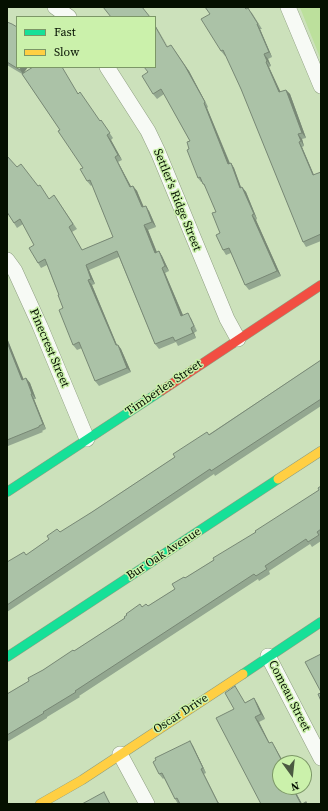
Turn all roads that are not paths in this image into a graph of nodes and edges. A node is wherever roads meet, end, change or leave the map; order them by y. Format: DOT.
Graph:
graph roads {
  1 [pos="56,7"];
  2 [pos="288,7"];
  3 [pos="68,16"];
  4 [pos="108,68"];
  5 [pos="321,86"];
  6 [pos="7,260"];
  7 [pos="321,285"];
  8 [pos="238,339"];
  9 [pos="87,439"];
  10 [pos="321,452"];
  11 [pos="7,492"];
  12 [pos="321,622"];
  13 [pos="268,656"];
  14 [pos="7,657"];
  15 [pos="120,754"];
  16 [pos="321,758"];
  17 [pos="40,804"];
  18 [pos="147,804"];
  1 -- 3 [label="street"];
  2 -- 5 [label="street"];
  4 -- 8 [label="street, Settler's Ridge Street"];
  6 -- 9 [label="street, Pinecrest Street"];
  7 -- 8 [label="street, Timberlea Street"];
  8 -- 9 [label="street, Timberlea Street"];
  9 -- 11 [label="street, Timberlea Street"];
  10 -- 14 [label="street, Bur Oak Avenue"];
  12 -- 13 [label="street, Oscar Drive"];
  13 -- 15 [label="street, Oscar Drive"];
  13 -- 16 [label="street, Comeau Street"];
  15 -- 17 [label="street, Oscar Drive"];
  15 -- 18 [label="street"];
}
